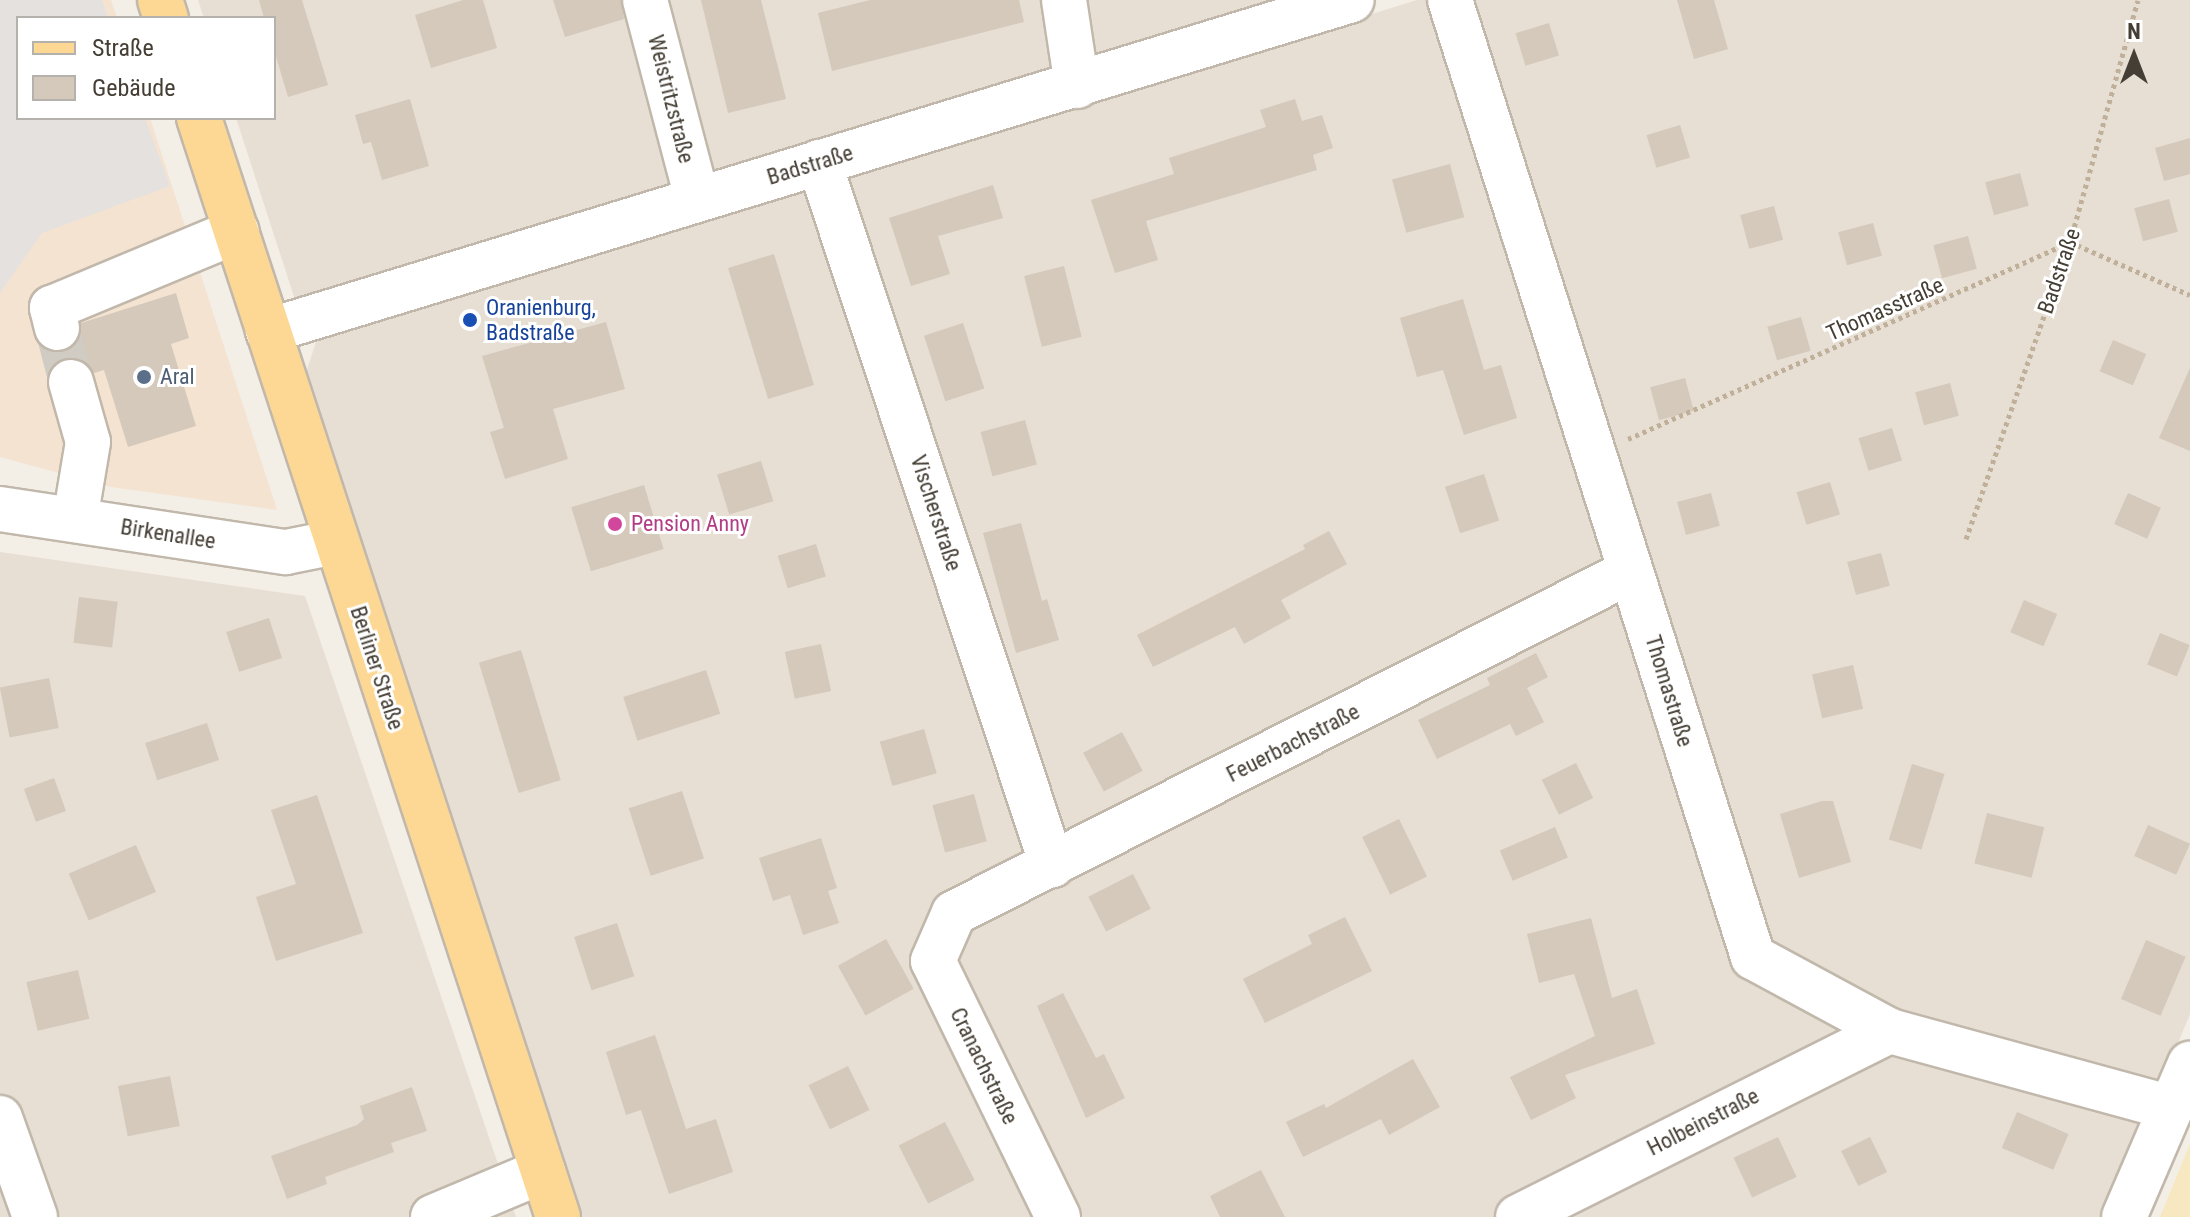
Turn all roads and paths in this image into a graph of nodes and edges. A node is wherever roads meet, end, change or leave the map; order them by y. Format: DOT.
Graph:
graph roads {
  1 [pos="645,0"];
  2 [pos="1064,0"];
  3 [pos="1352,0"];
  4 [pos="1450,0"];
  5 [pos="2138,0"];
  6 [pos="1077,86"];
  7 [pos="200,120"];
  8 [pos="819,162"];
  9 [pos="697,198"];
  10 [pos="237,231"];
  11 [pos="2070,242"];
  12 [pos="2190,295"];
  13 [pos="57,328"];
  14 [pos="268,331"];
  15 [pos="71,382"];
  16 [pos="1591,450"];
  17 [pos="0,509"];
  18 [pos="75,520"];
  19 [pos="1966,539"];
  20 [pos="336,542"];
  21 [pos="1631,571"];
  22 [pos="1052,865"];
  23 [pos="954,913"];
  24 [pos="1890,1031"];
  25 [pos="2190,1064"];
  26 [pos="2171,1108"];
  27 [pos="0,1118"];
  28 [pos="543,1171"];
  29 [pos="35,1217"];
  30 [pos="433,1217"];
  31 [pos="558,1217"];
  32 [pos="1058,1217"];
  33 [pos="1518,1217"];
  34 [pos="2124,1217"];
  1 -- 9 [label="street, Weistritzstraße"];
  2 -- 6 [label="street"];
  3 -- 6 [label="street, Badstraße"];
  4 -- 16 [label="street, Thomastraße"];
  5 -- 11 [label="path, Badstraße"];
  6 -- 8 [label="street, Badstraße"];
  7 -- 10 [label="main road, Berliner Straße"];
  8 -- 9 [label="street, Badstraße"];
  8 -- 22 [label="street, Vischerstraße"];
  9 -- 14 [label="street, Badstraße"];
  10 -- 13 [label="street"];
  10 -- 14 [label="main road, Berliner Straße"];
  11 -- 12 [label="path"];
  11 -- 16 [label="path, Thomasstraße"];
  11 -- 19 [label="path, Badstraße"];
  14 -- 20 [label="main road, Berliner Straße"];
  15 -- 18 [label="street"];
  16 -- 21 [label="street, Thomastraße"];
  17 -- 18 [label="street, Birkenallee"];
  18 -- 20 [label="street, Birkenallee"];
  20 -- 28 [label="main road, Berliner Straße"];
  21 -- 22 [label="street, Feuerbachstraße"];
  21 -- 24 [label="street, Thomastraße"];
  22 -- 23 [label="street, Feuerbachstraße"];
  23 -- 32 [label="street, Cranachstraße"];
  24 -- 26 [label="street, Thomastraße"];
  24 -- 33 [label="street, Holbeinstraße"];
  25 -- 26 [label="street"];
  26 -- 34 [label="street"];
  27 -- 29 [label="street"];
  28 -- 30 [label="street"];
  28 -- 31 [label="main road, Berliner Straße"];
}
